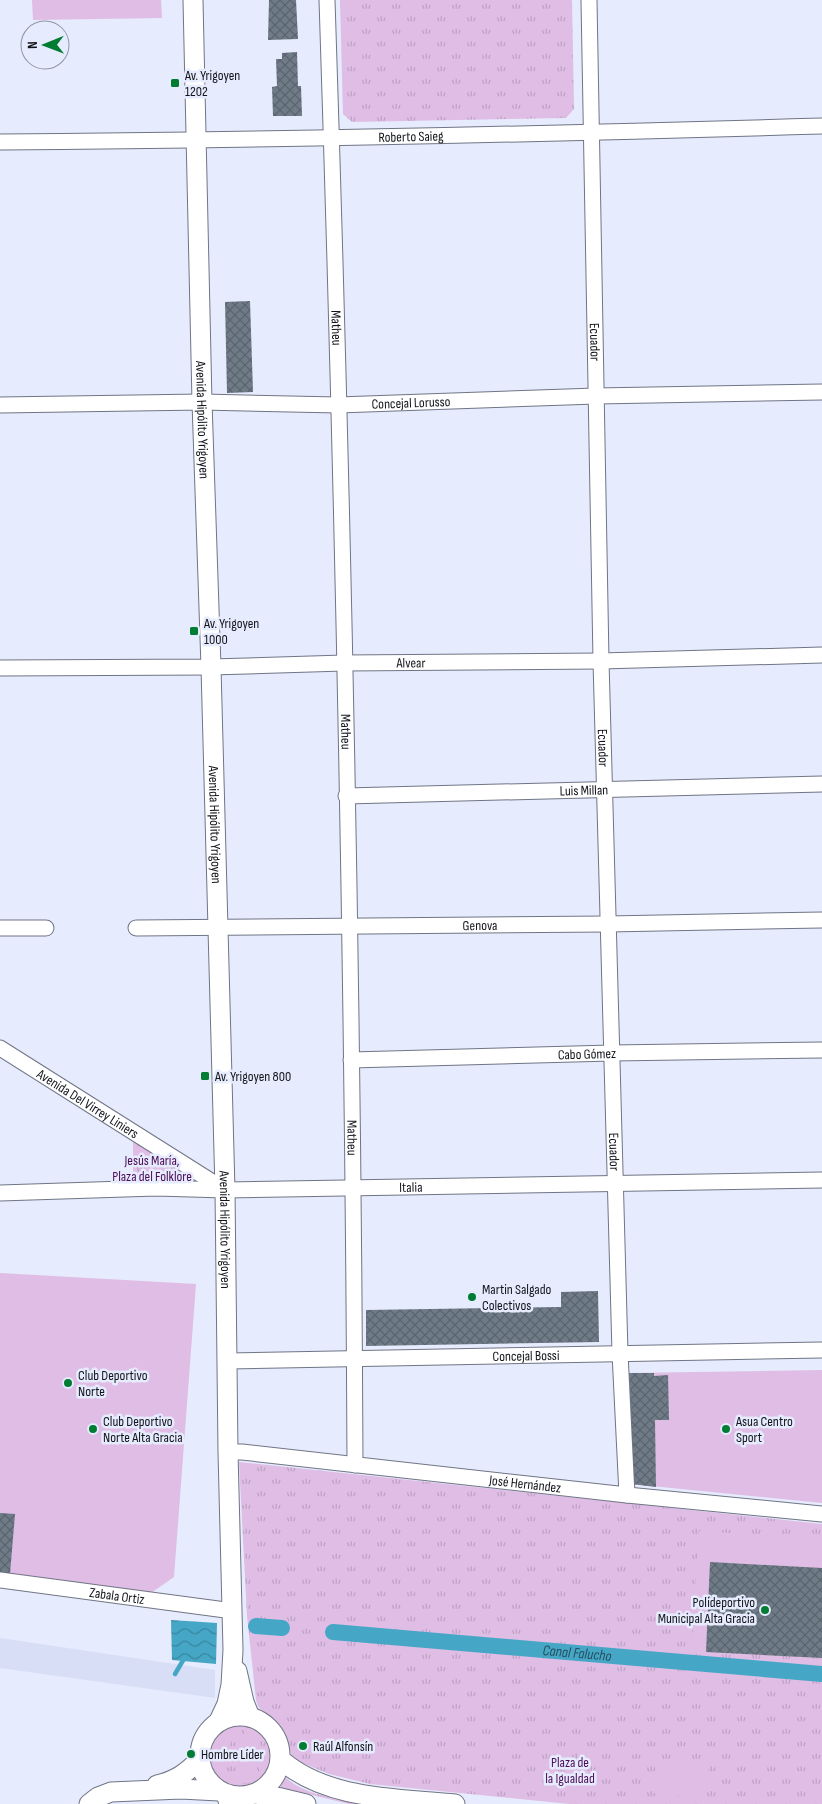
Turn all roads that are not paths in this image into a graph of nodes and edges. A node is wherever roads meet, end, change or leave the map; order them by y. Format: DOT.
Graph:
graph roads {
  1 [pos="193,0"];
  2 [pos="328,0"];
  3 [pos="589,0"];
  4 [pos="822,126"];
  5 [pos="591,133"];
  6 [pos="332,138"];
  7 [pos="196,140"];
  8 [pos="0,142"];
  9 [pos="822,392"];
  10 [pos="596,396"];
  11 [pos="202,402"];
  12 [pos="0,405"];
  13 [pos="338,405"];
  14 [pos="822,655"];
  15 [pos="601,661"];
  16 [pos="344,663"];
  17 [pos="211,667"];
  18 [pos="0,668"];
  19 [pos="822,784"];
  20 [pos="605,790"];
  21 [pos="346,796"];
  22 [pos="822,920"];
  23 [pos="608,924"];
  24 [pos="349,927"];
  25 [pos="0,928"];
  26 [pos="46,928"];
  27 [pos="136,928"];
  28 [pos="218,928"];
  29 [pos="0,1048"];
  30 [pos="822,1050"];
  31 [pos="612,1053"];
  32 [pos="352,1060"];
  33 [pos="822,1180"];
  34 [pos="615,1184"];
  35 [pos="354,1187"];
  36 [pos="225,1190"];
  37 [pos="0,1193"];
  38 [pos="822,1350"];
  39 [pos="620,1353"];
  40 [pos="355,1359"];
  41 [pos="228,1361"];
  42 [pos="228,1452"];
  43 [pos="355,1465"];
  44 [pos="627,1495"];
  45 [pos="822,1514"];
  46 [pos="0,1580"];
  47 [pos="233,1611"];
  48 [pos="233,1650"];
  49 [pos="250,1717"];
  50 [pos="220,1721"];
  51 [pos="200,1759"];
  52 [pos="280,1760"];
  53 [pos="133,1790"];
  54 [pos="224,1796"];
  55 [pos="111,1798"];
  56 [pos="250,1798"];
  57 [pos="89,1804"];
  58 [pos="306,1804"];
  59 [pos="455,1804"];
  1 -- 7 [label="main road, Avenida Hipólito Yrigoyen"];
  2 -- 6 [label="street, Matheu"];
  3 -- 5 [label="street, Ecuador"];
  4 -- 5 [label="street, Roberto Saieg"];
  5 -- 6 [label="street, Roberto Saieg"];
  5 -- 10 [label="street, Ecuador"];
  6 -- 7 [label="street, Roberto Saieg"];
  6 -- 13 [label="street, Matheu"];
  7 -- 8 [label="street, Roberto Saieg"];
  7 -- 11 [label="main road, Avenida Hipólito Yrigoyen"];
  9 -- 10 [label="street, Concejal Lorusso"];
  10 -- 13 [label="street, Concejal Lorusso"];
  10 -- 15 [label="street, Ecuador"];
  11 -- 12 [label="street, Concejal Lorusso"];
  11 -- 13 [label="street, Concejal Lorusso"];
  11 -- 17 [label="main road, Avenida Hipólito Yrigoyen"];
  13 -- 16 [label="street, Matheu"];
  14 -- 15 [label="street, Alvear"];
  15 -- 16 [label="street, Alvear"];
  15 -- 20 [label="street, Ecuador"];
  16 -- 17 [label="street, Alvear"];
  16 -- 21 [label="street, Matheu"];
  17 -- 18 [label="street, Alvear"];
  17 -- 28 [label="main road, Avenida Hipólito Yrigoyen"];
  19 -- 20 [label="street, Luis Millan"];
  20 -- 21 [label="street, Luis Millan"];
  20 -- 23 [label="street, Ecuador"];
  21 -- 24 [label="street, Matheu"];
  22 -- 23 [label="street, Genova"];
  23 -- 24 [label="street, Genova"];
  23 -- 31 [label="street, Ecuador"];
  24 -- 28 [label="street, Genova"];
  24 -- 32 [label="street, Matheu"];
  25 -- 26 [label="street"];
  27 -- 28 [label="street, Genova"];
  28 -- 36 [label="main road, Avenida Hipólito Yrigoyen"];
  29 -- 36 [label="street, Avenida Del Virrey Liniers"];
  30 -- 31 [label="street, Cabo Gómez"];
  31 -- 32 [label="street, Cabo Gómez"];
  31 -- 34 [label="street, Ecuador"];
  32 -- 35 [label="street, Matheu"];
  33 -- 34 [label="street, Italia"];
  34 -- 35 [label="street, Italia"];
  34 -- 39 [label="street, Ecuador"];
  35 -- 36 [label="street, Italia"];
  35 -- 40 [label="street, Matheu"];
  36 -- 37 [label="street, Italia"];
  36 -- 41 [label="main road, Avenida Hipólito Yrigoyen"];
  38 -- 39 [label="street, Concejal Bossi"];
  39 -- 40 [label="street, Concejal Bossi"];
  39 -- 44 [label="street, Ecuador"];
  40 -- 41 [label="street, Concejal Bossi"];
  40 -- 43 [label="street, Matheu"];
  41 -- 42 [label="main road, Avenida Hipólito Yrigoyen"];
  42 -- 43 [label="street, José Hernández"];
  42 -- 47 [label="main road, Avenida Hipólito Yrigoyen"];
  43 -- 44 [label="street, José Hernández"];
  44 -- 45 [label="street, José Hernández"];
  46 -- 47 [label="street, Zabala Ortiz"];
  47 -- 48 [label="main road, Avenida Hipólito Yrigoyen"];
  48 -- 49 [label="main road, Avenida Hipólito Yrigoyen"];
  48 -- 50 [label="main road, Avenida Hipólito Yrigoyen"];
  49 -- 50 [label="main road"];
  49 -- 52 [label="main road"];
  50 -- 51 [label="main road"];
  51 -- 53 [label="main road"];
  51 -- 54 [label="main road"];
  52 -- 56 [label="main road"];
  52 -- 59 [label="main road"];
  53 -- 54 [label="main road"];
  53 -- 55 [label="main road"];
  54 -- 56 [label="main road"];
  55 -- 57 [label="main road"];
  56 -- 58 [label="main road"];
}
